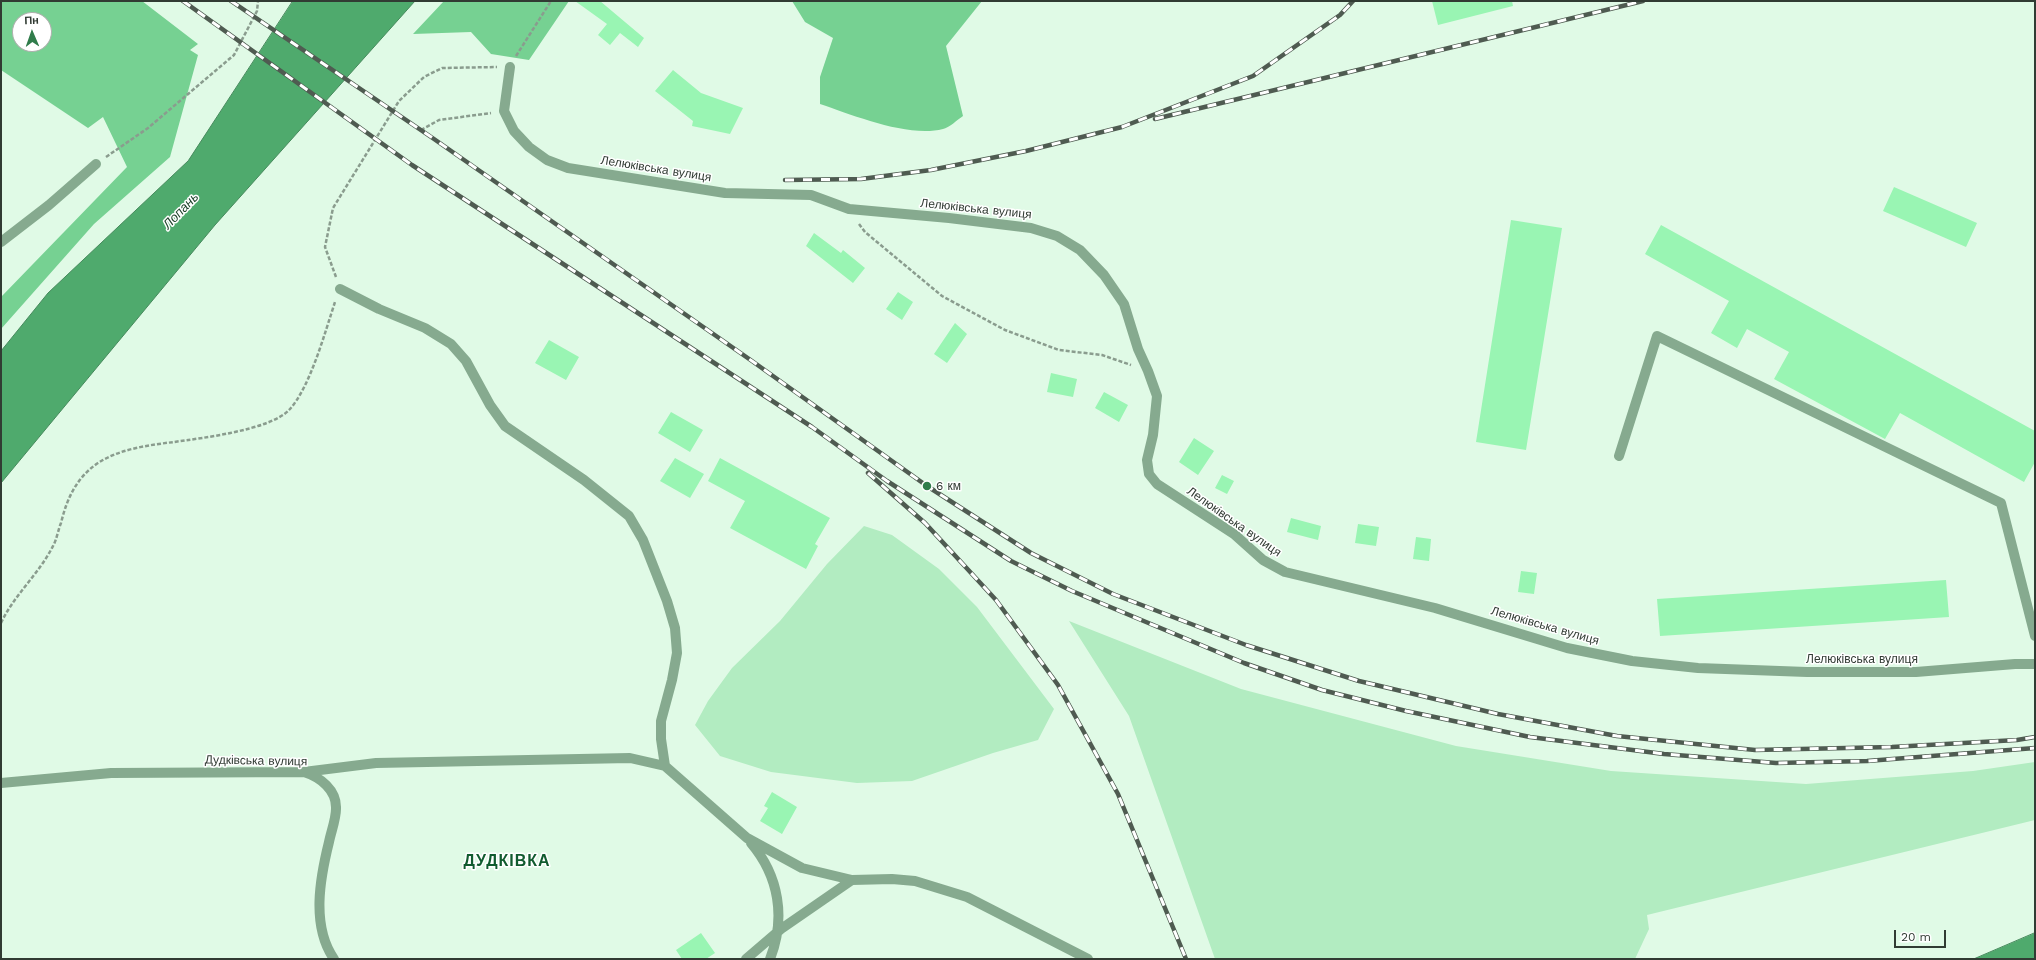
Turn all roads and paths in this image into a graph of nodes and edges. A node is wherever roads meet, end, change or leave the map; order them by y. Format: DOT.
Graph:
graph roads {
  1 [pos="258,1"];
  2 [pos="551,1"];
  3 [pos="510,67"];
  4 [pos="504,111"];
  5 [pos="421,130"];
  6 [pos="96,164"];
  7 [pos="849,209"];
  8 [pos="1,242"];
  9 [pos="340,289"];
  10 [pos="1148,371"];
  11 [pos="1619,456"];
  12 [pos="1,623"];
  13 [pos="2035,636"];
  14 [pos="2035,664"];
  15 [pos="665,766"];
  16 [pos="304,772"];
  17 [pos="1,782"];
  18 [pos="747,838"];
  19 [pos="852,880"];
  20 [pos="778,932"];
  21 [pos="334,959"];
  22 [pos="746,959"];
  23 [pos="770,959"];
  24 [pos="1088,959"];
  1 -- 6 [label="path"];
  2 -- 3 [label="path"];
  3 -- 4 [label="street"];
  3 -- 9 [label="path"];
  4 -- 5 [label="path"];
  4 -- 7 [label="street, Лелюківська вулиця"];
  6 -- 8 [label="street"];
  7 -- 10 [label="path"];
  7 -- 10 [label="street, Лелюківська вулиця"];
  9 -- 12 [label="path"];
  9 -- 15 [label="street"];
  10 -- 14 [label="street, Лелюківська вулиця"];
  11 -- 13 [label="street"];
  15 -- 16 [label="street"];
  15 -- 18 [label="street"];
  16 -- 17 [label="street, Дудківська вулиця"];
  16 -- 21 [label="street, Дудківська вулиця"];
  18 -- 19 [label="street"];
  18 -- 20 [label="street"];
  19 -- 20 [label="street"];
  19 -- 24 [label="street"];
  20 -- 22 [label="street"];
  20 -- 23 [label="street"];
}
